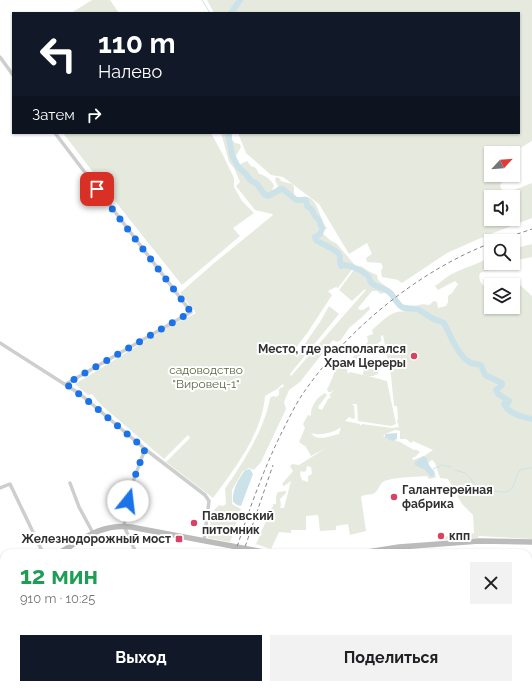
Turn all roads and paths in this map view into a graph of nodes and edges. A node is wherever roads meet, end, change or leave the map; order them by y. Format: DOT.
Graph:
graph roads {
  1 [pos="0,57"];
  2 [pos="12,74"];
  3 [pos="56,134"];
  4 [pos="0,343"];
  5 [pos="66,384"];
  6 [pos="145,449"];
  7 [pos="70,483"];
  8 [pos="0,488"];
  9 [pos="124,526"];
  10 [pos="93,533"];
  11 [pos="204,540"];
  12 [pos="532,542"];
  13 [pos="406,547"];
  14 [pos="41,549"];
  15 [pos="66,549"];
  16 [pos="134,549"];
  17 [pos="249,549"];
  18 [pos="391,549"];
  1 -- 2 [label="street"];
  3 -- 5 [label="street"];
  4 -- 5 [label="street"];
  5 -- 6 [label="street"];
  6 -- 9 [label="street"];
  6 -- 11 [label="street"];
  7 -- 10 [label="street"];
  8 -- 14 [label="street"];
  9 -- 10 [label="main road"];
  9 -- 11 [label="main road"];
  9 -- 16 [label="street"];
  10 -- 15 [label="main road"];
  11 -- 17 [label="main road"];
  12 -- 13 [label="main road"];
  13 -- 18 [label="main road"];
}
